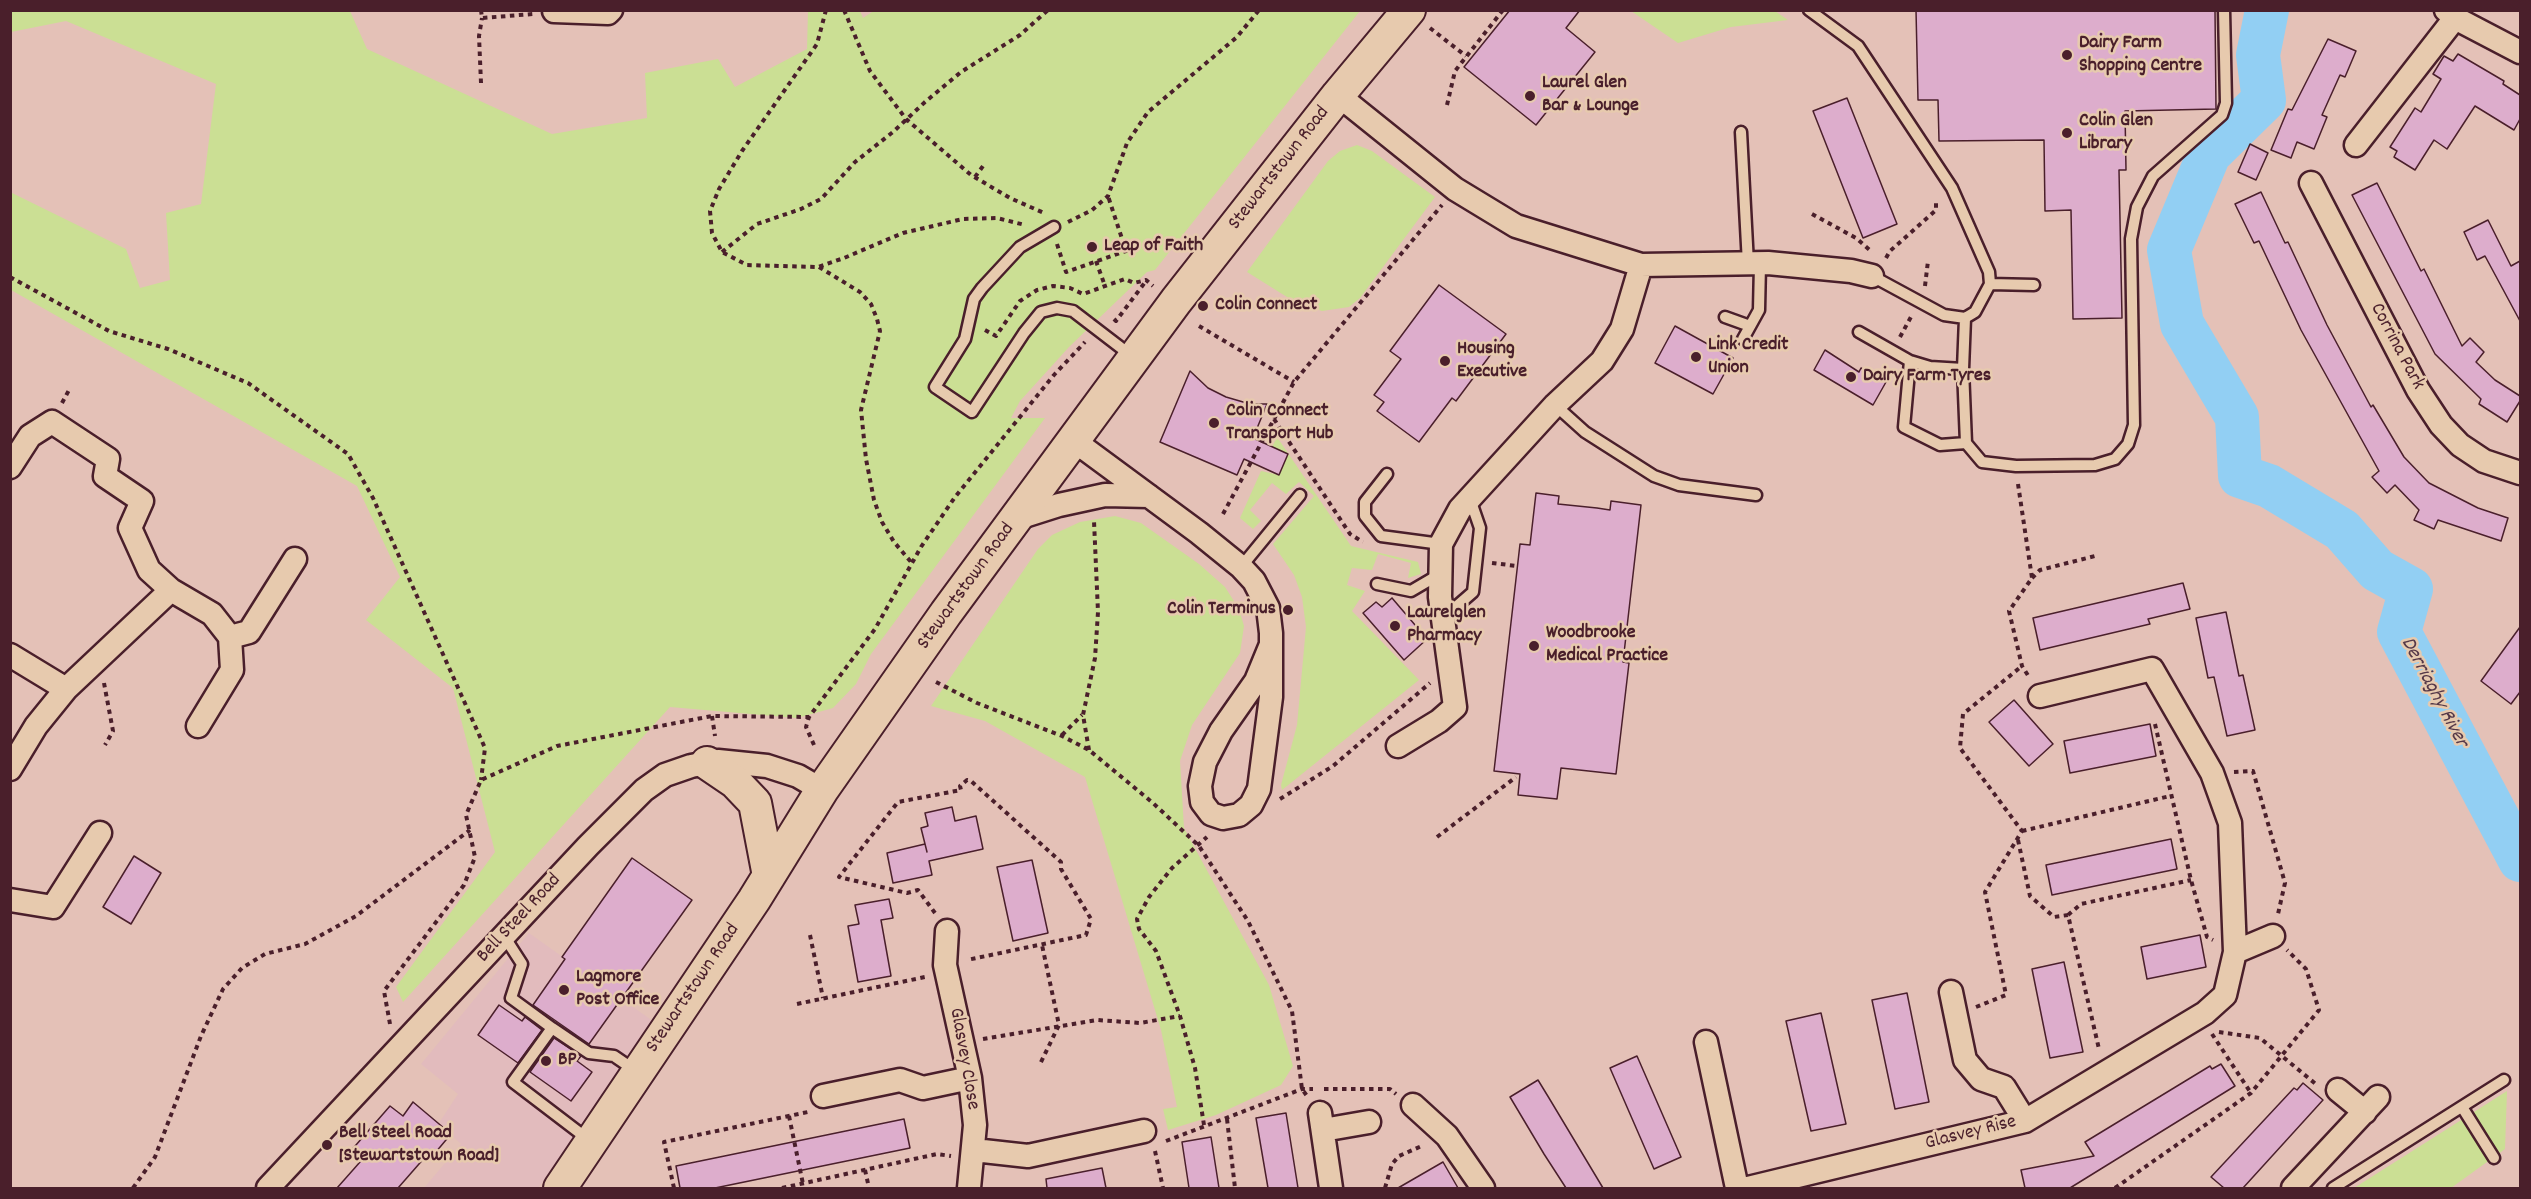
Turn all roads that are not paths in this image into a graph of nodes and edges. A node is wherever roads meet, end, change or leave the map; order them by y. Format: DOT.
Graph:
graph roads {
  1 [pos="611,10"];
  2 [pos="1809,10"];
  3 [pos="2224,10"];
  4 [pos="554,11"];
  5 [pos="2451,14"];
  6 [pos="1419,19"];
  7 [pos="2520,52"];
  8 [pos="1338,95"];
  9 [pos="1741,132"];
  10 [pos="2356,145"];
  11 [pos="2311,183"];
  12 [pos="1054,227"];
  13 [pos="1754,264"];
  14 [pos="1641,265"];
  15 [pos="1872,276"];
  16 [pos="1990,284"];
  17 [pos="2034,285"];
  18 [pos="1725,317"];
  19 [pos="1965,318"];
  20 [pos="1750,326"];
  21 [pos="1859,332"];
  22 [pos="1743,339"];
  23 [pos="1134,357"];
  24 [pos="1910,361"];
  25 [pos="1963,369"];
  26 [pos="1555,405"];
  27 [pos="1073,440"];
  28 [pos="1966,443"];
  29 [pos="10,467"];
  30 [pos="2520,473"];
  31 [pos="1387,474"];
  32 [pos="1300,495"];
  33 [pos="1756,495"];
  34 [pos="1149,496"];
  35 [pos="1470,499"];
  36 [pos="1015,519"];
  37 [pos="1442,544"];
  38 [pos="295,559"];
  39 [pos="1241,567"];
  40 [pos="1440,574"];
  41 [pos="1377,584"];
  42 [pos="171,590"];
  43 [pos="1443,618"];
  44 [pos="230,637"];
  45 [pos="1270,647"];
  46 [pos="10,655"];
  47 [pos="66,689"];
  48 [pos="2040,696"];
  49 [pos="198,726"];
  50 [pos="1398,746"];
  51 [pos="711,751"];
  52 [pos="10,769"];
  53 [pos="822,790"];
  54 [pos="100,833"];
  55 [pos="769,876"];
  56 [pos="10,900"];
  57 [pos="947,931"];
  58 [pos="504,936"];
  59 [pos="2273,936"];
  60 [pos="2235,952"];
  61 [pos="1950,992"];
  62 [pos="552,1028"];
  63 [pos="1706,1042"];
  64 [pos="626,1064"];
  65 [pos="970,1078"];
  66 [pos="2504,1080"];
  67 [pos="2338,1090"];
  68 [pos="823,1096"];
  69 [pos="1413,1105"];
  70 [pos="2462,1107"];
  71 [pos="2025,1121"];
  72 [pos="1369,1122"];
  73 [pos="1149,1138"];
  74 [pos="592,1143"];
  75 [pos="974,1154"];
  76 [pos="2494,1158"];
  77 [pos="268,1188"];
  78 [pos="560,1188"];
  79 [pos="969,1188"];
  80 [pos="1331,1188"];
  81 [pos="1484,1188"];
  82 [pos="1737,1188"];
  83 [pos="1748,1188"];
  84 [pos="2293,1188"];
  85 [pos="2333,1188"];
  1 -- 4 [label="street"];
  2 -- 16 [label="lane"];
  3 -- 28 [label="lane"];
  5 -- 7 [label="street"];
  5 -- 10 [label="street"];
  6 -- 8 [label="main road, Stewartstown Road"];
  8 -- 14 [label="street"];
  8 -- 23 [label="main road, Stewartstown Road"];
  9 -- 13 [label="lane"];
  11 -- 30 [label="street, Corrina Park"];
  12 -- 23 [label="lane"];
  13 -- 14 [label="street"];
  13 -- 15 [label="street"];
  13 -- 20 [label="lane"];
  14 -- 26 [label="street"];
  15 -- 19 [label="lane"];
  16 -- 17 [label="lane"];
  16 -- 19 [label="lane"];
  18 -- 20 [label="lane"];
  19 -- 25 [label="lane"];
  20 -- 22 [label="lane"];
  21 -- 24 [label="lane"];
  23 -- 27 [label="main road, Stewartstown Road"];
  24 -- 25 [label="lane"];
  24 -- 28 [label="lane"];
  25 -- 28 [label="lane"];
  26 -- 33 [label="lane"];
  26 -- 35 [label="street"];
  27 -- 34 [label="street"];
  27 -- 36 [label="main road, Stewartstown Road"];
  29 -- 42 [label="street"];
  31 -- 37 [label="lane"];
  32 -- 39 [label="lane"];
  34 -- 36 [label="street"];
  34 -- 39 [label="street"];
  35 -- 37 [label="street"];
  35 -- 43 [label="lane"];
  36 -- 53 [label="main road, Stewartstown Road"];
  37 -- 40 [label="street"];
  38 -- 44 [label="street"];
  39 -- 45 [label="street"];
  40 -- 41 [label="lane"];
  40 -- 43 [label="street"];
  42 -- 44 [label="street"];
  42 -- 47 [label="street"];
  43 -- 50 [label="street"];
  44 -- 49 [label="street"];
  45 -- 45 [label="street"];
  46 -- 47 [label="street"];
  47 -- 52 [label="street"];
  48 -- 60 [label="street, Glasvey Rise"];
  51 -- 53 [label="street, Bell Steel Road"];
  51 -- 55 [label="main road"];
  51 -- 58 [label="street, Bell Steel Road"];
  53 -- 55 [label="main road, Stewartstown Road"];
  54 -- 56 [label="street"];
  55 -- 64 [label="main road, Stewartstown Road"];
  57 -- 65 [label="street, Glasvey Close"];
  58 -- 62 [label="lane"];
  58 -- 77 [label="street, Bell Steel Road"];
  59 -- 60 [label="street"];
  60 -- 71 [label="street, Glasvey Rise"];
  61 -- 71 [label="street"];
  62 -- 64 [label="lane"];
  62 -- 74 [label="lane"];
  63 -- 82 [label="street"];
  64 -- 74 [label="main road, Stewartstown Road"];
  65 -- 68 [label="street"];
  65 -- 75 [label="street, Glasvey Close"];
  66 -- 70 [label="lane"];
  67 -- 84 [label="street"];
  69 -- 81 [label="street"];
  70 -- 76 [label="lane"];
  70 -- 85 [label="lane"];
  71 -- 83 [label="street, Glasvey Rise"];
  72 -- 80 [label="street"];
  73 -- 75 [label="street"];
  74 -- 78 [label="main road, Stewartstown Road"];
  75 -- 79 [label="street, Glasvey Close"];
}
